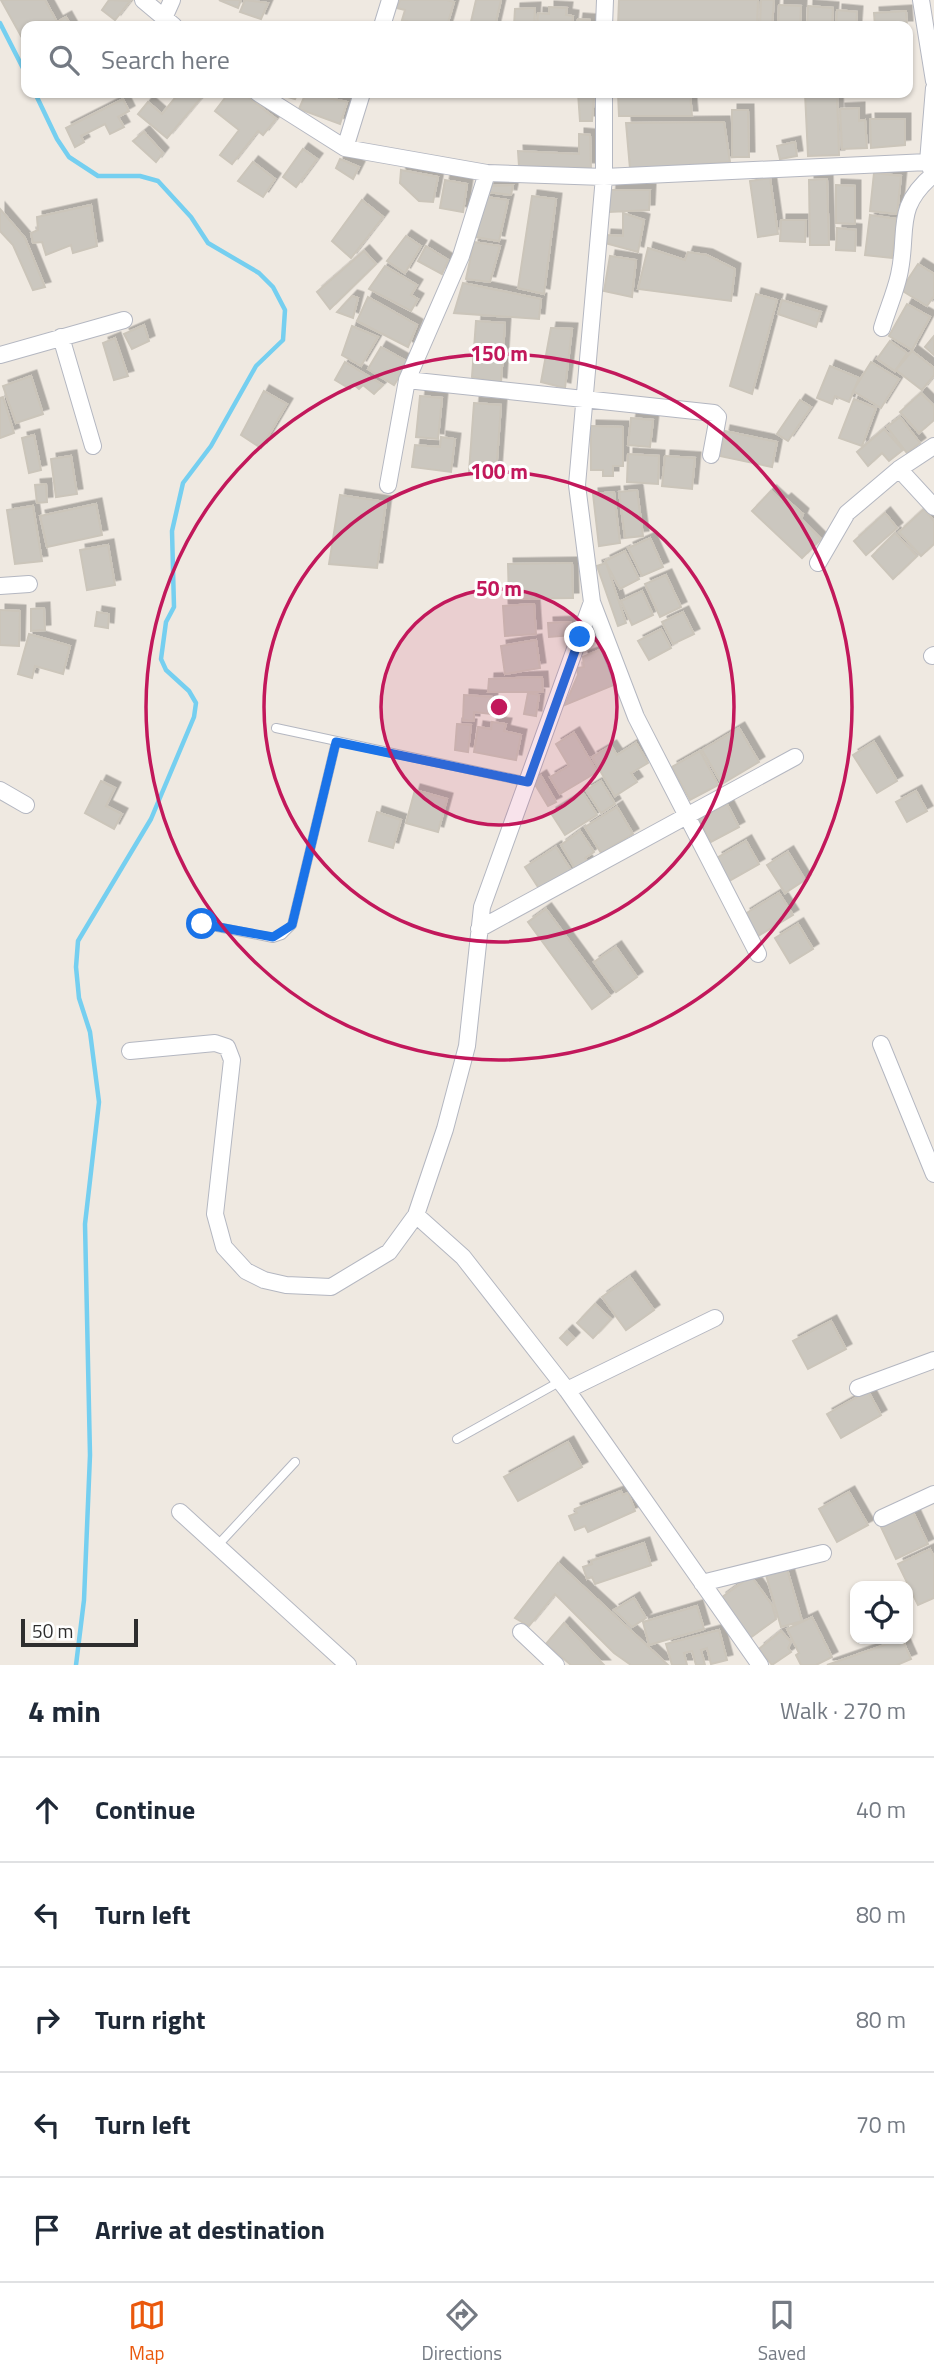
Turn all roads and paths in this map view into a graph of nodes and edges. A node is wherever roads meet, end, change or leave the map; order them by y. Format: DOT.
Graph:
graph roads {
  1 [pos="143,0"];
  2 [pos="172,0"];
  3 [pos="390,0"];
  4 [pos="604,0"];
  5 [pos="921,0"];
  6 [pos="168,21"];
  7 [pos="169,21"];
  8 [pos="384,21"];
  9 [pos="604,21"];
  10 [pos="934,81"];
  11 [pos="934,89"];
  12 [pos="266,98"];
  13 [pos="360,98"];
  14 [pos="604,98"];
  15 [pos="345,148"];
  16 [pos="932,170"];
  17 [pos="487,173"];
  18 [pos="604,177"];
  19 [pos="124,320"];
  20 [pos="882,328"];
  21 [pos="61,337"];
  22 [pos="0,355"];
  23 [pos="407,380"];
  24 [pos="583,401"];
  25 [pos="93,446"];
  26 [pos="934,446"];
  27 [pos="711,455"];
  28 [pos="899,469"];
  29 [pos="388,485"];
  30 [pos="934,507"];
  31 [pos="818,563"];
  32 [pos="29,584"];
  33 [pos="0,586"];
  34 [pos="592,602"];
  35 [pos="276,728"];
  36 [pos="336,742"];
  37 [pos="795,757"];
  38 [pos="528,782"];
  39 [pos="0,790"];
  40 [pos="26,805"];
  41 [pos="684,816"];
  42 [pos="202,924"];
  43 [pos="479,929"];
  44 [pos="758,954"];
  45 [pos="881,1044"];
  46 [pos="130,1051"];
  47 [pos="934,1174"];
  48 [pos="416,1215"];
  49 [pos="716,1318"];
  50 [pos="934,1360"];
  51 [pos="564,1385"];
  52 [pos="858,1388"];
  53 [pos="457,1439"];
  54 [pos="295,1462"];
  55 [pos="934,1493"];
  56 [pos="180,1513"];
  57 [pos="882,1518"];
  58 [pos="217,1546"];
  59 [pos="823,1553"];
  60 [pos="702,1583"];
  61 [pos="521,1632"];
  62 [pos="348,1665"];
  63 [pos="556,1665"];
  64 [pos="760,1665"];
  1 -- 6 [label="street"];
  2 -- 7 [label="street"];
  3 -- 8 [label="street"];
  4 -- 9 [label="street"];
  5 -- 10 [label="street"];
  11 -- 16 [label="street"];
  12 -- 15 [label="street"];
  13 -- 15 [label="street"];
  14 -- 18 [label="street"];
  15 -- 17 [label="street"];
  16 -- 18 [label="street"];
  16 -- 20 [label="street"];
  17 -- 18 [label="street"];
  17 -- 23 [label="street"];
  18 -- 24 [label="street"];
  19 -- 21 [label="street"];
  21 -- 22 [label="street"];
  21 -- 25 [label="street"];
  23 -- 24 [label="street"];
  23 -- 29 [label="street"];
  24 -- 27 [label="street"];
  24 -- 34 [label="street"];
  26 -- 28 [label="street"];
  28 -- 30 [label="street"];
  28 -- 31 [label="street"];
  32 -- 33 [label="street"];
  34 -- 38 [label="street"];
  34 -- 41 [label="street"];
  35 -- 36 [label="lane"];
  36 -- 38 [label="lane"];
  36 -- 42 [label="lane"];
  37 -- 41 [label="street"];
  38 -- 43 [label="street"];
  39 -- 40 [label="street"];
  41 -- 43 [label="street"];
  41 -- 44 [label="street"];
  43 -- 48 [label="street"];
  45 -- 47 [label="street"];
  46 -- 48 [label="street"];
  48 -- 51 [label="street"];
  49 -- 51 [label="street"];
  50 -- 52 [label="street"];
  51 -- 53 [label="lane"];
  51 -- 60 [label="street"];
  54 -- 58 [label="lane"];
  55 -- 57 [label="street"];
  56 -- 58 [label="street"];
  58 -- 62 [label="street"];
  59 -- 60 [label="street"];
  60 -- 64 [label="street"];
  61 -- 63 [label="street"];
}
